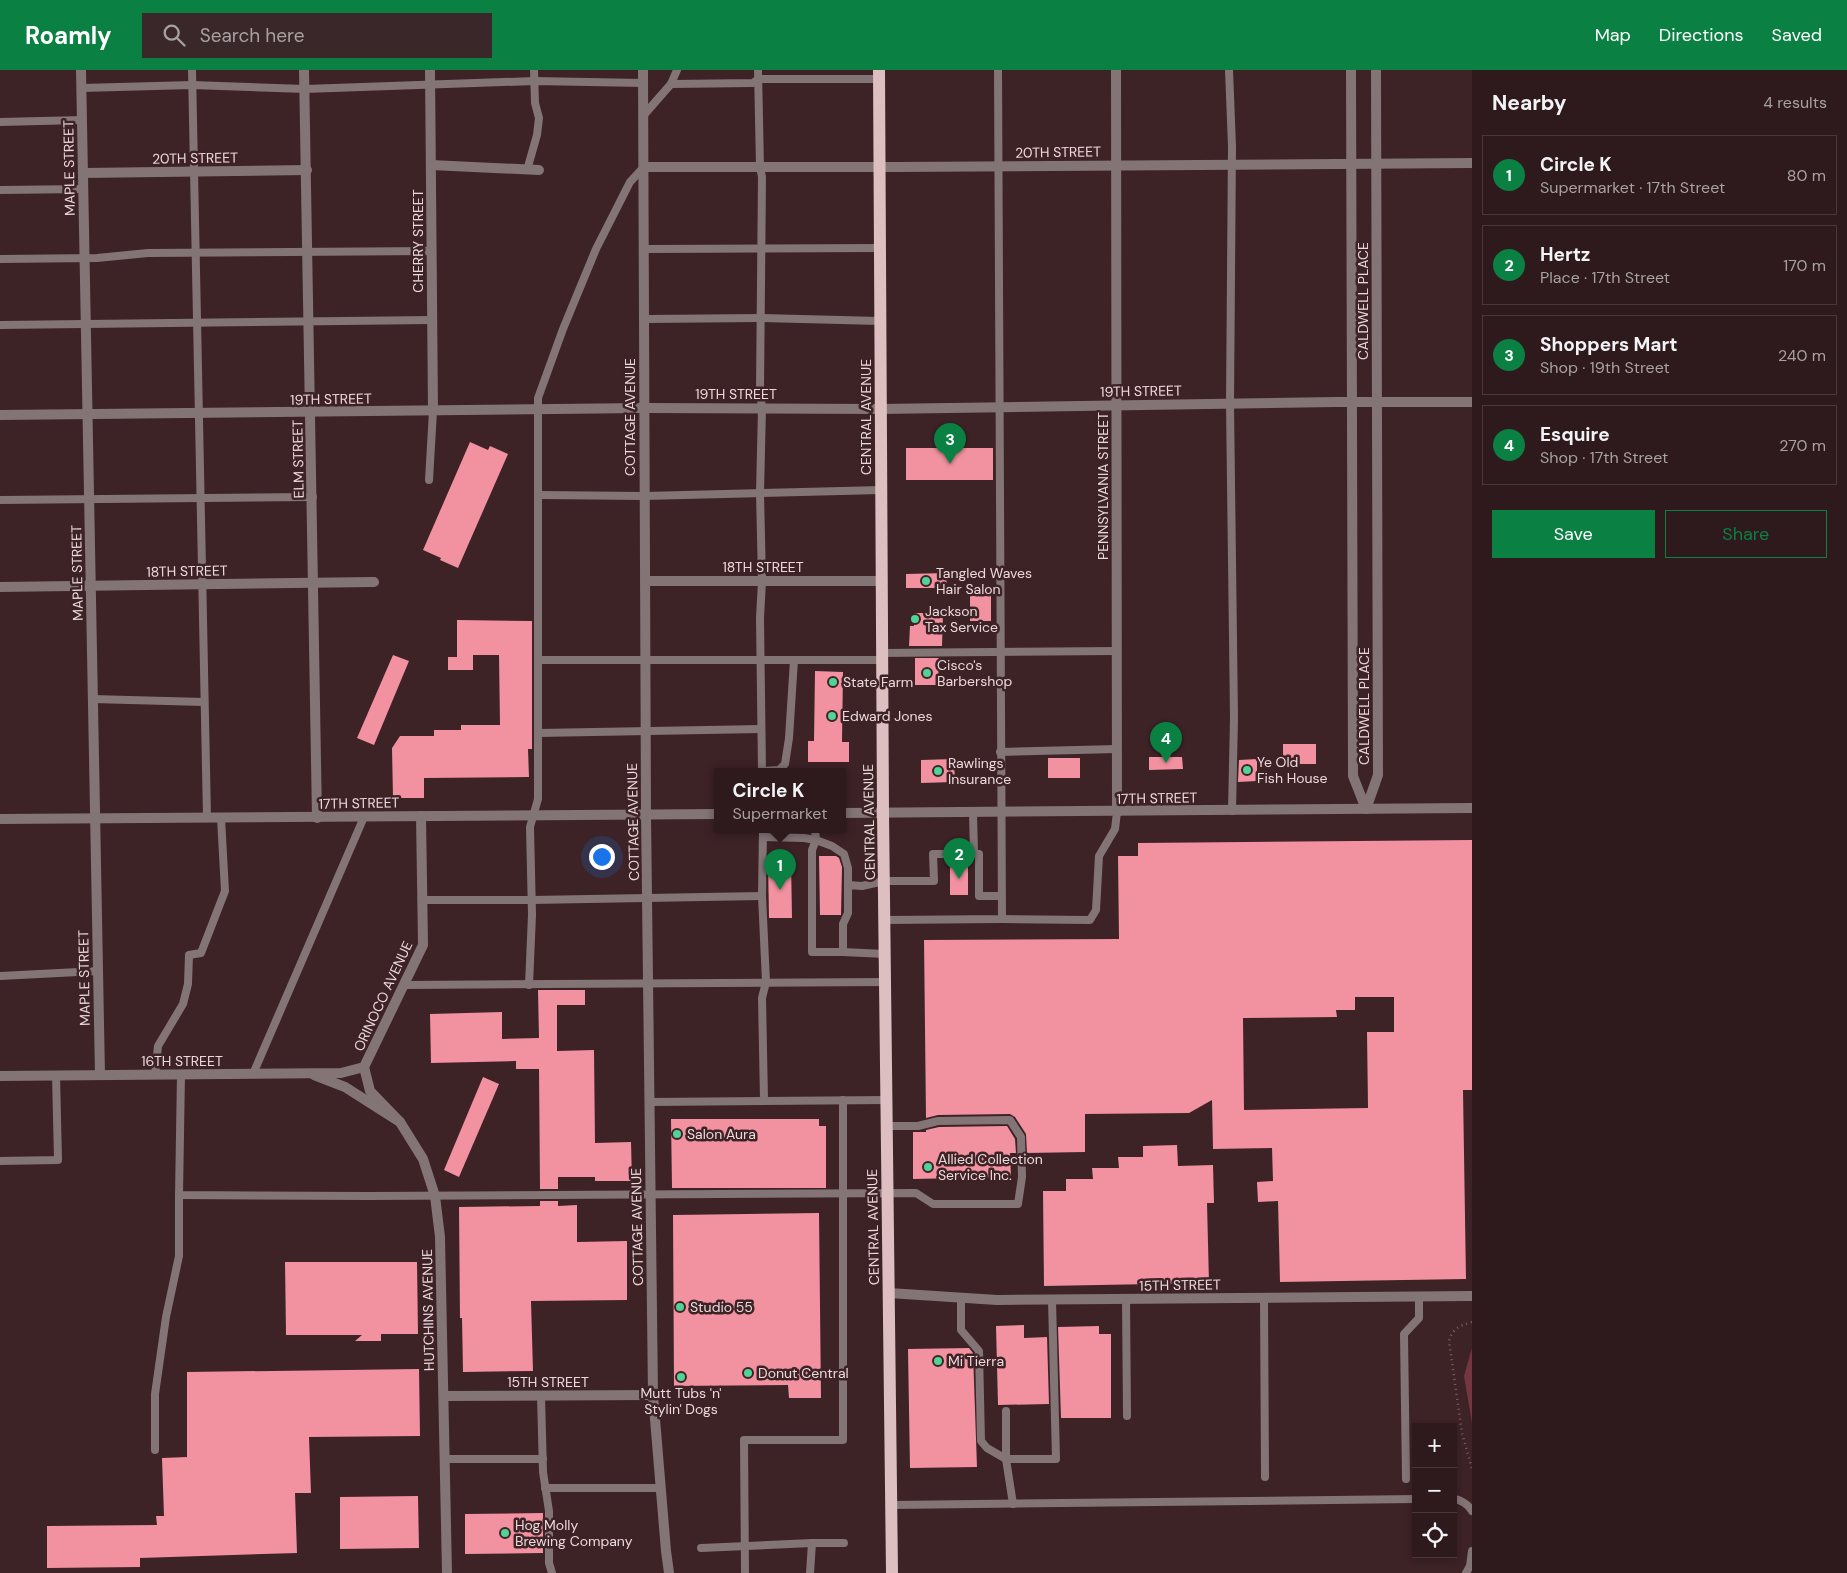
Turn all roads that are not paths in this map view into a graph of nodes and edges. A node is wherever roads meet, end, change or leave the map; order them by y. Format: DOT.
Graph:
graph roads {
  1 [pos="81,70"];
  2 [pos="192,70"];
  3 [pos="304,70"];
  4 [pos="430,70"];
  5 [pos="534,70"];
  6 [pos="643,70"];
  7 [pos="677,70"];
  8 [pos="758,70"];
  9 [pos="998,70"];
  10 [pos="1116,70"];
  11 [pos="1229,70"];
  12 [pos="1351,70"];
  13 [pos="1376,70"];
  14 [pos="879,74"];
  15 [pos="758,79"];
  16 [pos="534,81"];
  17 [pos="643,82"];
  18 [pos="671,84"];
  19 [pos="192,85"];
  20 [pos="430,85"];
  21 [pos="82,88"];
  22 [pos="305,89"];
  23 [pos="643,116"];
  24 [pos="82,120"];
  25 [pos="0,122"];
  26 [pos="1472,163"];
  27 [pos="1351,164"];
  28 [pos="1376,164"];
  29 [pos="431,165"];
  30 [pos="1116,165"];
  31 [pos="1231,165"];
  32 [pos="998,166"];
  33 [pos="644,167"];
  34 [pos="760,167"];
  35 [pos="880,167"];
  36 [pos="307,170"];
  37 [pos="527,170"];
  38 [pos="539,170"];
  39 [pos="193,172"];
  40 [pos="83,173"];
  41 [pos="83,189"];
  42 [pos="0,190"];
  43 [pos="880,248"];
  44 [pos="644,249"];
  45 [pos="761,250"];
  46 [pos="432,251"];
  47 [pos="308,252"];
  48 [pos="196,253"];
  49 [pos="85,258"];
  50 [pos="0,259"];
  51 [pos="760,318"];
  52 [pos="644,319"];
  53 [pos="432,320"];
  54 [pos="880,321"];
  55 [pos="310,323"];
  56 [pos="196,324"];
  57 [pos="0,325"];
  58 [pos="86,325"];
  59 [pos="1353,402"];
  60 [pos="1377,402"];
  61 [pos="1472,402"];
  62 [pos="1230,404"];
  63 [pos="1116,405"];
  64 [pos="999,407"];
  65 [pos="644,408"];
  66 [pos="762,408"];
  67 [pos="880,409"];
  68 [pos="539,410"];
  69 [pos="433,411"];
  70 [pos="311,413"];
  71 [pos="88,414"];
  72 [pos="198,414"];
  73 [pos="0,415"];
  74 [pos="429,480"];
  75 [pos="881,490"];
  76 [pos="760,493"];
  77 [pos="539,495"];
  78 [pos="644,496"];
  79 [pos="313,497"];
  80 [pos="200,498"];
  81 [pos="89,499"];
  82 [pos="0,500"];
  83 [pos="645,581"];
  84 [pos="762,581"];
  85 [pos="882,581"];
  86 [pos="374,582"];
  87 [pos="314,583"];
  88 [pos="201,584"];
  89 [pos="90,586"];
  90 [pos="0,587"];
  91 [pos="1117,651"];
  92 [pos="1000,653"];
  93 [pos="882,657"];
  94 [pos="761,659"];
  95 [pos="539,660"];
  96 [pos="645,660"];
  97 [pos="794,660"];
  98 [pos="92,699"];
  99 [pos="204,702"];
  100 [pos="761,729"];
  101 [pos="646,730"];
  102 [pos="538,733"];
  103 [pos="1117,749"];
  104 [pos="1000,752"];
  105 [pos="762,768"];
  106 [pos="781,768"];
  107 [pos="1472,808"];
  108 [pos="1366,809"];
  109 [pos="1232,811"];
  110 [pos="973,812"];
  111 [pos="1000,812"];
  112 [pos="1117,812"];
  113 [pos="846,813"];
  114 [pos="883,813"];
  115 [pos="646,814"];
  116 [pos="714,814"];
  117 [pos="534,815"];
  118 [pos="421,816"];
  119 [pos="364,817"];
  120 [pos="207,818"];
  121 [pos="221,818"];
  122 [pos="317,818"];
  123 [pos="0,819"];
  124 [pos="94,819"];
  125 [pos="763,833"];
  126 [pos="816,833"];
  127 [pos="816,840"];
  128 [pos="974,854"];
  129 [pos="884,881"];
  130 [pos="848,885"];
  131 [pos="762,896"];
  132 [pos="1001,896"];
  133 [pos="647,898"];
  134 [pos="422,900"];
  135 [pos="531,900"];
  136 [pos="1002,919"];
  137 [pos="884,920"];
  138 [pos="843,952"];
  139 [pos="885,954"];
  140 [pos="98,971"];
  141 [pos="0,976"];
  142 [pos="766,982"];
  143 [pos="886,982"];
  144 [pos="648,983"];
  145 [pos="405,985"];
  146 [pos="530,985"];
  147 [pos="364,1067"];
  148 [pos="308,1073"];
  149 [pos="181,1074"];
  150 [pos="253,1074"];
  151 [pos="56,1075"];
  152 [pos="100,1075"];
  153 [pos="155,1075"];
  154 [pos="0,1076"];
  155 [pos="764,1100"];
  156 [pos="843,1100"];
  157 [pos="887,1100"];
  158 [pos="650,1102"];
  159 [pos="400,1122"];
  160 [pos="887,1126"];
  161 [pos="0,1162"];
  162 [pos="651,1194"];
  163 [pos="843,1194"];
  164 [pos="888,1194"];
  165 [pos="179,1195"];
  166 [pos="435,1196"];
  167 [pos="889,1294"];
  168 [pos="1472,1296"];
  169 [pos="1419,1297"];
  170 [pos="960,1298"];
  171 [pos="1264,1298"];
  172 [pos="1126,1299"];
  173 [pos="1052,1300"];
  174 [pos="653,1395"];
  175 [pos="444,1396"];
  176 [pos="541,1396"];
  177 [pos="1006,1411"];
  178 [pos="1127,1416"];
  179 [pos="155,1450"];
  180 [pos="445,1459"];
  181 [pos="543,1459"];
  182 [pos="1006,1459"];
  183 [pos="1265,1477"];
  184 [pos="1406,1479"];
  185 [pos="545,1488"];
  186 [pos="660,1488"];
  187 [pos="1412,1499"];
  188 [pos="1457,1499"];
  189 [pos="1013,1504"];
  190 [pos="891,1505"];
  191 [pos="1472,1511"];
  192 [pos="844,1542"];
  193 [pos="812,1544"];
  194 [pos="745,1546"];
  195 [pos="701,1548"];
  196 [pos="1472,1551"];
  197 [pos="447,1573"];
  198 [pos="552,1573"];
  199 [pos="669,1573"];
  200 [pos="745,1573"];
  201 [pos="810,1573"];
  202 [pos="892,1573"];
  203 [pos="1466,1573"];
  1 -- 21 [label="street, MAPLE STREET"];
  2 -- 19 [label="lane"];
  3 -- 22 [label="street, ELM STREET"];
  4 -- 20 [label="street, CHERRY STREET"];
  5 -- 16 [label="lane"];
  6 -- 17 [label="street, COTTAGE AVENUE"];
  7 -- 18 [label="lane"];
  8 -- 15 [label="lane"];
  9 -- 32 [label="lane"];
  10 -- 30 [label="street, PENNSYLVANIA STREET"];
  11 -- 31 [label="lane"];
  12 -- 27 [label="street, CALDWELL PLACE"];
  13 -- 28 [label="street, CALDWELL PLACE"];
  14 -- 15 [label="lane"];
  14 -- 35 [label="main road, CENTRAL AVENUE"];
  15 -- 18 [label="lane"];
  15 -- 34 [label="lane"];
  16 -- 17 [label="lane"];
  16 -- 20 [label="lane"];
  16 -- 37 [label="lane"];
  17 -- 23 [label="street, COTTAGE AVENUE"];
  18 -- 23 [label="lane"];
  19 -- 21 [label="lane"];
  19 -- 22 [label="lane"];
  19 -- 39 [label="lane"];
  20 -- 22 [label="lane"];
  20 -- 29 [label="street, CHERRY STREET"];
  21 -- 24 [label="street, MAPLE STREET"];
  22 -- 36 [label="street, ELM STREET"];
  23 -- 33 [label="street, COTTAGE AVENUE"];
  24 -- 25 [label="lane"];
  24 -- 40 [label="street, MAPLE STREET"];
  26 -- 28 [label="street, 20TH STREET"];
  27 -- 28 [label="street, 20TH STREET"];
  27 -- 31 [label="street, 20TH STREET"];
  27 -- 59 [label="street, CALDWELL PLACE"];
  28 -- 60 [label="street, CALDWELL PLACE"];
  29 -- 37 [label="street"];
  29 -- 46 [label="street, CHERRY STREET"];
  30 -- 31 [label="street, 20TH STREET"];
  30 -- 32 [label="street, 20TH STREET"];
  30 -- 63 [label="street, PENNSYLVANIA STREET"];
  31 -- 62 [label="lane"];
  32 -- 35 [label="street, 20TH STREET"];
  32 -- 64 [label="lane"];
  33 -- 34 [label="street, 20TH STREET"];
  33 -- 44 [label="street, COTTAGE AVENUE"];
  33 -- 68 [label="lane"];
  34 -- 35 [label="street, 20TH STREET"];
  34 -- 45 [label="lane"];
  35 -- 43 [label="main road, CENTRAL AVENUE"];
  36 -- 39 [label="street, 20TH STREET"];
  36 -- 47 [label="street, ELM STREET"];
  37 -- 38 [label="street"];
  39 -- 40 [label="street, 20TH STREET"];
  39 -- 48 [label="lane"];
  40 -- 41 [label="street, MAPLE STREET"];
  41 -- 42 [label="lane"];
  41 -- 49 [label="street, MAPLE STREET"];
  43 -- 45 [label="lane"];
  43 -- 54 [label="main road, CENTRAL AVENUE"];
  44 -- 45 [label="lane"];
  44 -- 52 [label="street, COTTAGE AVENUE"];
  45 -- 51 [label="lane"];
  46 -- 47 [label="lane"];
  46 -- 53 [label="street, CHERRY STREET"];
  47 -- 48 [label="lane"];
  47 -- 55 [label="street, ELM STREET"];
  48 -- 49 [label="lane"];
  48 -- 56 [label="lane"];
  49 -- 50 [label="lane"];
  49 -- 58 [label="street, MAPLE STREET"];
  51 -- 52 [label="lane"];
  51 -- 54 [label="lane"];
  51 -- 66 [label="lane"];
  52 -- 65 [label="street, COTTAGE AVENUE"];
  53 -- 55 [label="lane"];
  53 -- 69 [label="street, CHERRY STREET"];
  54 -- 67 [label="main road, CENTRAL AVENUE"];
  55 -- 56 [label="lane"];
  55 -- 70 [label="street, ELM STREET"];
  56 -- 58 [label="lane"];
  56 -- 72 [label="lane"];
  57 -- 58 [label="lane"];
  58 -- 71 [label="street, MAPLE STREET"];
  59 -- 60 [label="street, 19TH STREET"];
  59 -- 62 [label="street, 19TH STREET"];
  59 -- 108 [label="street, CALDWELL PLACE"];
  60 -- 61 [label="street, 19TH STREET"];
  60 -- 108 [label="street, CALDWELL PLACE"];
  62 -- 63 [label="street, 19TH STREET"];
  62 -- 109 [label="lane"];
  63 -- 64 [label="street, 19TH STREET"];
  63 -- 91 [label="street, PENNSYLVANIA STREET"];
  64 -- 67 [label="street, 19TH STREET"];
  64 -- 92 [label="lane"];
  65 -- 66 [label="street, 19TH STREET"];
  65 -- 68 [label="street, 19TH STREET"];
  65 -- 78 [label="street, COTTAGE AVENUE"];
  66 -- 67 [label="street, 19TH STREET"];
  66 -- 76 [label="lane"];
  67 -- 75 [label="main road, CENTRAL AVENUE"];
  68 -- 69 [label="street, 19TH STREET"];
  68 -- 77 [label="lane"];
  69 -- 70 [label="street, 19TH STREET"];
  69 -- 74 [label="lane"];
  70 -- 72 [label="street, 19TH STREET"];
  70 -- 79 [label="street, ELM STREET"];
  71 -- 72 [label="street, 19TH STREET"];
  71 -- 73 [label="street, 19TH STREET"];
  71 -- 81 [label="street, MAPLE STREET"];
  72 -- 80 [label="lane"];
  75 -- 76 [label="lane"];
  75 -- 85 [label="main road, CENTRAL AVENUE"];
  76 -- 78 [label="lane"];
  76 -- 84 [label="lane"];
  77 -- 78 [label="lane"];
  77 -- 95 [label="lane"];
  78 -- 83 [label="street, COTTAGE AVENUE"];
  79 -- 80 [label="lane"];
  79 -- 87 [label="street, ELM STREET"];
  80 -- 81 [label="lane"];
  80 -- 88 [label="lane"];
  81 -- 82 [label="lane"];
  81 -- 89 [label="street, MAPLE STREET"];
  83 -- 84 [label="street, 18TH STREET"];
  83 -- 96 [label="street, COTTAGE AVENUE"];
  84 -- 85 [label="street, 18TH STREET"];
  84 -- 94 [label="lane"];
  85 -- 93 [label="main road, CENTRAL AVENUE"];
  86 -- 87 [label="street, 18TH STREET"];
  87 -- 88 [label="street, 18TH STREET"];
  87 -- 122 [label="street, ELM STREET"];
  88 -- 89 [label="street, 18TH STREET"];
  88 -- 99 [label="lane"];
  89 -- 90 [label="street, 18TH STREET"];
  89 -- 98 [label="street, MAPLE STREET"];
  91 -- 92 [label="lane"];
  91 -- 103 [label="street, PENNSYLVANIA STREET"];
  92 -- 93 [label="lane"];
  92 -- 104 [label="lane"];
  93 -- 97 [label="lane"];
  93 -- 114 [label="main road, CENTRAL AVENUE"];
  94 -- 96 [label="lane"];
  94 -- 97 [label="lane"];
  94 -- 100 [label="lane"];
  95 -- 96 [label="lane"];
  95 -- 102 [label="lane"];
  96 -- 101 [label="street, COTTAGE AVENUE"];
  97 -- 106 [label="lane"];
  98 -- 99 [label="lane"];
  98 -- 124 [label="street, MAPLE STREET"];
  99 -- 120 [label="lane"];
  100 -- 101 [label="lane"];
  100 -- 105 [label="lane"];
  101 -- 102 [label="lane"];
  101 -- 115 [label="street, COTTAGE AVENUE"];
  102 -- 117 [label="lane"];
  103 -- 104 [label="lane"];
  103 -- 112 [label="street, PENNSYLVANIA STREET"];
  104 -- 111 [label="lane"];
  107 -- 108 [label="street, 17TH STREET"];
  108 -- 109 [label="street, 17TH STREET"];
  109 -- 112 [label="street, 17TH STREET"];
  110 -- 111 [label="street, 17TH STREET"];
  110 -- 114 [label="street, 17TH STREET"];
  110 -- 128 [label="lane"];
  111 -- 112 [label="street, 17TH STREET"];
  111 -- 132 [label="lane"];
  112 -- 136 [label="lane"];
  113 -- 114 [label="street, 17TH STREET"];
  114 -- 129 [label="main road, CENTRAL AVENUE"];
  115 -- 116 [label="street, 17TH STREET"];
  115 -- 117 [label="street, 17TH STREET"];
  115 -- 133 [label="street, COTTAGE AVENUE"];
  117 -- 118 [label="street, 17TH STREET"];
  117 -- 135 [label="lane"];
  118 -- 119 [label="street, 17TH STREET"];
  118 -- 134 [label="street, ORINOCO AVENUE"];
  119 -- 122 [label="street, 17TH STREET"];
  119 -- 150 [label="lane"];
  120 -- 121 [label="street, 17TH STREET"];
  120 -- 124 [label="street, 17TH STREET"];
  121 -- 122 [label="street, 17TH STREET"];
  121 -- 153 [label="lane"];
  123 -- 124 [label="street, 17TH STREET"];
  124 -- 140 [label="street, MAPLE STREET"];
  125 -- 127 [label="lane"];
  125 -- 131 [label="lane"];
  126 -- 127 [label="lane"];
  127 -- 130 [label="lane"];
  127 -- 138 [label="lane"];
  128 -- 129 [label="lane"];
  128 -- 132 [label="lane"];
  129 -- 130 [label="lane"];
  129 -- 137 [label="main road, CENTRAL AVENUE"];
  130 -- 138 [label="lane"];
  131 -- 133 [label="lane"];
  131 -- 142 [label="lane"];
  132 -- 136 [label="lane"];
  133 -- 135 [label="lane"];
  133 -- 144 [label="street, COTTAGE AVENUE"];
  134 -- 135 [label="lane"];
  134 -- 145 [label="street, ORINOCO AVENUE"];
  135 -- 146 [label="lane"];
  136 -- 137 [label="lane"];
  137 -- 139 [label="main road, CENTRAL AVENUE"];
  138 -- 139 [label="lane"];
  139 -- 143 [label="main road, CENTRAL AVENUE"];
  140 -- 141 [label="lane"];
  140 -- 152 [label="street, MAPLE STREET"];
  142 -- 143 [label="lane"];
  142 -- 144 [label="lane"];
  142 -- 155 [label="lane"];
  143 -- 157 [label="main road, CENTRAL AVENUE"];
  144 -- 146 [label="lane"];
  144 -- 158 [label="street, COTTAGE AVENUE"];
  145 -- 146 [label="lane"];
  145 -- 147 [label="street, ORINOCO AVENUE"];
  147 -- 148 [label="street, 16TH STREET"];
  147 -- 159 [label="street, HUTCHINS AVENUE"];
  148 -- 150 [label="street, 16TH STREET"];
  148 -- 159 [label="street"];
  149 -- 150 [label="street, 16TH STREET"];
  149 -- 153 [label="street, 16TH STREET"];
  149 -- 165 [label="lane"];
  151 -- 152 [label="street, 16TH STREET"];
  151 -- 154 [label="street, 16TH STREET"];
  151 -- 161 [label="lane"];
  152 -- 153 [label="street, 16TH STREET"];
  155 -- 156 [label="lane"];
  155 -- 158 [label="lane"];
  156 -- 157 [label="lane"];
  156 -- 163 [label="lane"];
  157 -- 160 [label="main road, CENTRAL AVENUE"];
  158 -- 162 [label="street, COTTAGE AVENUE"];
  159 -- 166 [label="street, HUTCHINS AVENUE"];
  160 -- 164 [label="main road, CENTRAL AVENUE"];
  160 -- 164 [label="lane"];
  162 -- 163 [label="lane"];
  162 -- 166 [label="lane"];
  162 -- 174 [label="street, COTTAGE AVENUE"];
  163 -- 164 [label="lane"];
  163 -- 194 [label="lane"];
  164 -- 167 [label="main road, CENTRAL AVENUE"];
  165 -- 166 [label="lane"];
  165 -- 179 [label="lane"];
  166 -- 175 [label="street, HUTCHINS AVENUE"];
  167 -- 170 [label="street, 15TH STREET"];
  167 -- 190 [label="main road, CENTRAL AVENUE"];
  168 -- 169 [label="street, 15TH STREET"];
  169 -- 171 [label="street, 15TH STREET"];
  169 -- 184 [label="lane"];
  170 -- 173 [label="street, 15TH STREET"];
  170 -- 182 [label="lane"];
  171 -- 172 [label="street, 15TH STREET"];
  171 -- 183 [label="lane"];
  172 -- 173 [label="street, 15TH STREET"];
  172 -- 178 [label="lane"];
  173 -- 182 [label="lane"];
  174 -- 176 [label="street, 15TH STREET"];
  174 -- 186 [label="street, COTTAGE AVENUE"];
  175 -- 176 [label="street, 15TH STREET"];
  175 -- 180 [label="street, HUTCHINS AVENUE"];
  176 -- 181 [label="lane"];
  177 -- 182 [label="lane"];
  180 -- 181 [label="lane"];
  180 -- 197 [label="street, HUTCHINS AVENUE"];
  181 -- 185 [label="lane"];
  182 -- 189 [label="lane"];
  185 -- 186 [label="lane"];
  185 -- 198 [label="lane"];
  186 -- 199 [label="street, COTTAGE AVENUE"];
  187 -- 189 [label="lane"];
  188 -- 191 [label="lane"];
  189 -- 190 [label="lane"];
  190 -- 202 [label="main road, CENTRAL AVENUE"];
  192 -- 193 [label="lane"];
  193 -- 194 [label="lane"];
  193 -- 201 [label="lane"];
  194 -- 195 [label="lane"];
  194 -- 200 [label="lane"];
  196 -- 203 [label="lane"];
}
